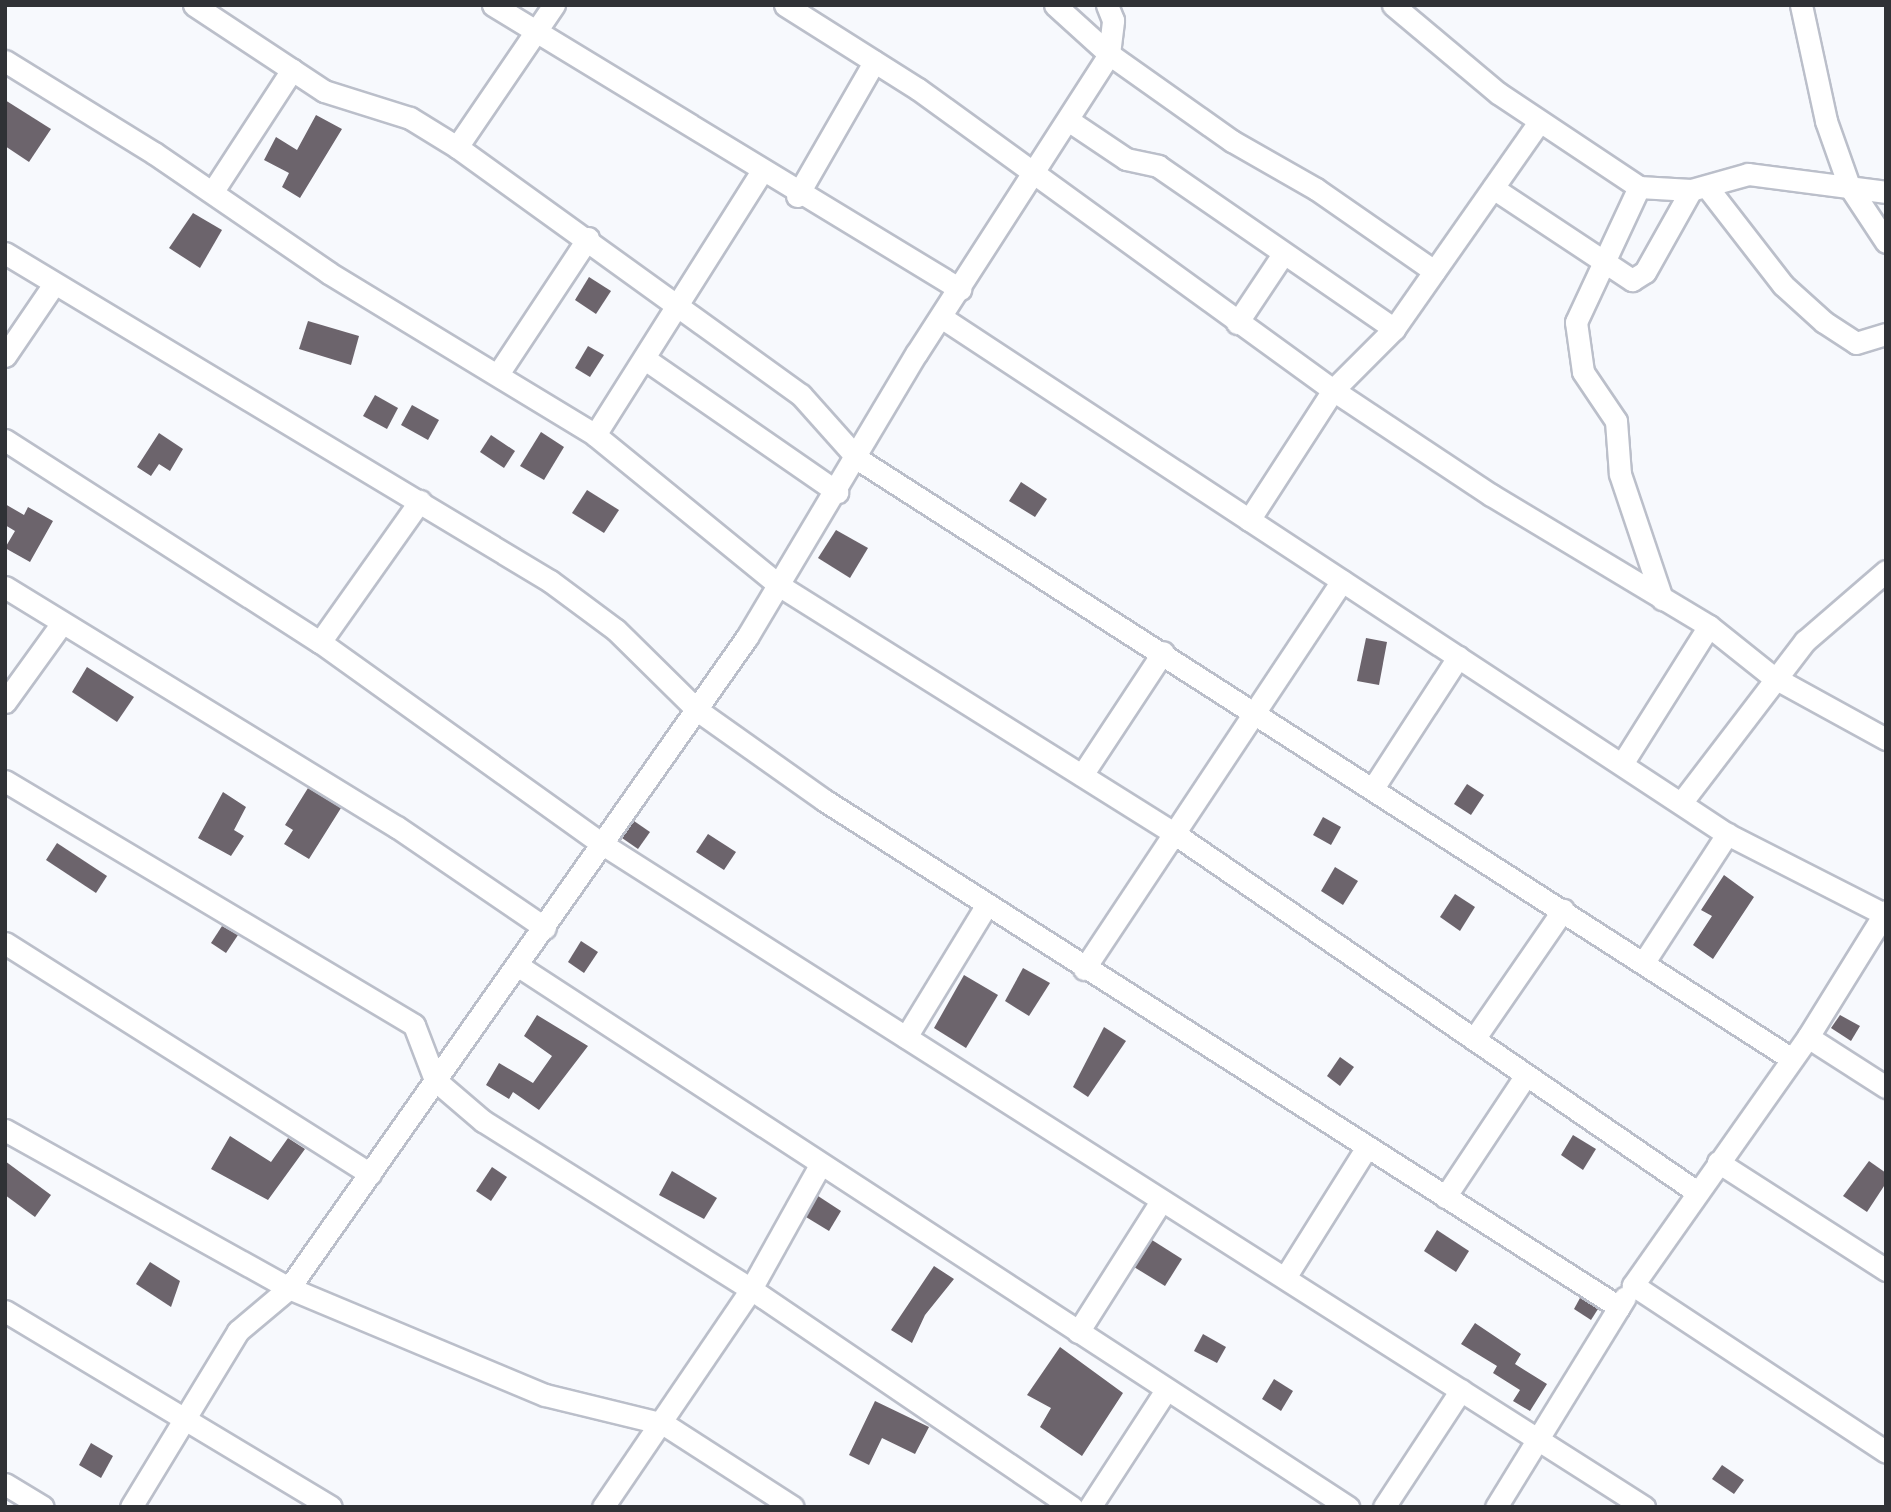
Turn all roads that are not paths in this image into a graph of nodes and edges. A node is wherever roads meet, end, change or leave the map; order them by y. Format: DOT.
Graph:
graph roads {
  1 [pos="194,5"];
  2 [pos="493,5"];
  3 [pos="554,5"];
  4 [pos="785,5"];
  5 [pos="1055,5"];
  6 [pos="1107,5"];
  7 [pos="1393,5"];
  8 [pos="1801,5"];
  9 [pos="536,32"];
  10 [pos="1109,54"];
  11 [pos="5,61"];
  12 [pos="874,62"];
  13 [pos="292,70"];
  14 [pos="1068,120"];
  15 [pos="1539,122"];
  16 [pos="457,147"];
  17 [pos="761,172"];
  18 [pos="1032,174"];
  19 [pos="1849,186"];
  20 [pos="1639,187"];
  21 [pos="1493,188"];
  22 [pos="1699,189"];
  23 [pos="213,191"];
  24 [pos="1886,192"];
  25 [pos="797,196"];
  26 [pos="588,238"];
  27 [pos="1886,242"];
  28 [pos="5,253"];
  29 [pos="1283,254"];
  30 [pos="1601,264"];
  31 [pos="1434,271"];
  32 [pos="54,284"];
  33 [pos="960,289"];
  34 [pos="677,306"];
  35 [pos="940,317"];
  36 [pos="1237,323"];
  37 [pos="1394,329"];
  38 [pos="1886,334"];
  39 [pos="5,356"];
  40 [pos="645,359"];
  41 [pos="498,374"];
  42 [pos="1333,390"];
  43 [pos="595,435"];
  44 [pos="5,440"];
  45 [pos="858,459"];
  46 [pos="837,492"];
  47 [pos="419,501"];
  48 [pos="1249,520"];
  49 [pos="1886,571"];
  50 [pos="1342,581"];
  51 [pos="780,586"];
  52 [pos="5,587"];
  53 [pos="1662,598"];
  54 [pos="61,623"];
  55 [pos="1709,626"];
  56 [pos="320,642"];
  57 [pos="1163,652"];
  58 [pos="1458,657"];
  59 [pos="1773,677"];
  60 [pos="5,702"];
  61 [pos="697,710"];
  62 [pos="1256,710"];
  63 [pos="1886,739"];
  64 [pos="1622,764"];
  65 [pos="1082,775"];
  66 [pos="5,781"];
  67 [pos="1375,785"];
  68 [pos="1681,803"];
  69 [pos="1172,832"];
  70 [pos="1727,834"];
  71 [pos="604,845"];
  72 [pos="986,906"];
  73 [pos="1563,910"];
  74 [pos="1885,913"];
  75 [pos="545,928"];
  76 [pos="5,943"];
  77 [pos="1644,962"];
  78 [pos="520,967"];
  79 [pos="1084,969"];
  80 [pos="906,1037"];
  81 [pos="1808,1037"];
  82 [pos="1474,1039"];
  83 [pos="1793,1059"];
  84 [pos="1526,1075"];
  85 [pos="435,1080"];
  86 [pos="1885,1086"];
  87 [pos="5,1130"];
  88 [pos="1367,1147"];
  89 [pos="1718,1162"];
  90 [pos="820,1166"];
  91 [pos="370,1174"];
  92 [pos="1697,1192"];
  93 [pos="1445,1197"];
  94 [pos="1161,1201"];
  95 [pos="1886,1270"];
  96 [pos="1286,1276"];
  97 [pos="1633,1285"];
  98 [pos="289,1288"];
  99 [pos="751,1290"];
  100 [pos="1619,1307"];
  101 [pos="5,1311"];
  102 [pos="1078,1332"];
  103 [pos="1461,1390"];
  104 [pos="1164,1393"];
  105 [pos="182,1421"];
  106 [pos="664,1424"];
  107 [pos="1540,1441"];
  108 [pos="1886,1452"];
  109 [pos="5,1484"];
  110 [pos="43,1507"];
  111 [pos="131,1507"];
  112 [pos="331,1507"];
  113 [pos="603,1507"];
  114 [pos="793,1507"];
  115 [pos="1072,1507"];
  116 [pos="1090,1507"];
  117 [pos="1348,1507"];
  118 [pos="1384,1507"];
  119 [pos="1496,1507"];
  120 [pos="1644,1507"];
  1 -- 13 [label="street"];
  2 -- 9 [label="street"];
  3 -- 9 [label="street"];
  4 -- 12 [label="street"];
  5 -- 10 [label="street"];
  6 -- 10 [label="street"];
  7 -- 15 [label="street"];
  8 -- 19 [label="street"];
  9 -- 16 [label="street"];
  9 -- 17 [label="street"];
  10 -- 14 [label="street"];
  10 -- 31 [label="street"];
  11 -- 23 [label="street"];
  12 -- 18 [label="street"];
  12 -- 25 [label="street"];
  13 -- 16 [label="street"];
  13 -- 23 [label="street"];
  14 -- 18 [label="street"];
  14 -- 29 [label="street"];
  15 -- 20 [label="street"];
  15 -- 21 [label="street"];
  16 -- 26 [label="street"];
  17 -- 25 [label="street"];
  17 -- 34 [label="street"];
  18 -- 33 [label="street"];
  18 -- 36 [label="street"];
  19 -- 22 [label="street"];
  19 -- 24 [label="street"];
  19 -- 27 [label="street"];
  20 -- 22 [label="street"];
  20 -- 30 [label="street"];
  21 -- 30 [label="street"];
  21 -- 31 [label="street"];
  22 -- 30 [label="street"];
  22 -- 38 [label="street"];
  23 -- 41 [label="street"];
  25 -- 33 [label="street"];
  26 -- 34 [label="street"];
  26 -- 41 [label="street"];
  28 -- 32 [label="street"];
  29 -- 36 [label="street"];
  29 -- 37 [label="street"];
  30 -- 53 [label="street"];
  31 -- 37 [label="street"];
  32 -- 39 [label="street"];
  32 -- 47 [label="street"];
  33 -- 35 [label="street"];
  34 -- 40 [label="street"];
  34 -- 45 [label="street"];
  35 -- 45 [label="street"];
  35 -- 48 [label="street"];
  36 -- 42 [label="street"];
  37 -- 42 [label="street"];
  40 -- 43 [label="street"];
  40 -- 46 [label="street"];
  41 -- 43 [label="street"];
  42 -- 48 [label="street"];
  42 -- 53 [label="street"];
  43 -- 51 [label="street"];
  44 -- 56 [label="street"];
  45 -- 46 [label="street"];
  45 -- 57 [label="street"];
  46 -- 51 [label="street"];
  47 -- 56 [label="street"];
  47 -- 61 [label="street"];
  48 -- 50 [label="street"];
  49 -- 59 [label="street"];
  50 -- 58 [label="street"];
  50 -- 62 [label="street"];
  51 -- 61 [label="street"];
  51 -- 65 [label="street"];
  52 -- 54 [label="street"];
  53 -- 55 [label="street"];
  54 -- 60 [label="street"];
  54 -- 75 [label="street"];
  55 -- 59 [label="street"];
  55 -- 64 [label="street"];
  56 -- 71 [label="street"];
  57 -- 62 [label="street"];
  57 -- 65 [label="street"];
  58 -- 64 [label="street"];
  58 -- 67 [label="street"];
  59 -- 63 [label="street"];
  59 -- 68 [label="street"];
  61 -- 71 [label="street"];
  61 -- 72 [label="street"];
  62 -- 67 [label="street"];
  62 -- 69 [label="street"];
  64 -- 68 [label="street"];
  65 -- 69 [label="street"];
  66 -- 85 [label="street"];
  67 -- 73 [label="street"];
  68 -- 70 [label="street"];
  69 -- 79 [label="street"];
  69 -- 82 [label="street"];
  70 -- 74 [label="street"];
  70 -- 77 [label="street"];
  71 -- 75 [label="street"];
  71 -- 80 [label="street"];
  72 -- 79 [label="street"];
  72 -- 80 [label="street"];
  73 -- 77 [label="street"];
  73 -- 82 [label="street"];
  74 -- 81 [label="street"];
  75 -- 78 [label="street"];
  76 -- 91 [label="street"];
  77 -- 83 [label="street"];
  78 -- 85 [label="street"];
  78 -- 90 [label="street"];
  79 -- 88 [label="street"];
  80 -- 94 [label="street"];
  81 -- 83 [label="street"];
  81 -- 86 [label="street"];
  82 -- 84 [label="street"];
  83 -- 89 [label="street"];
  84 -- 92 [label="street"];
  84 -- 93 [label="street"];
  85 -- 91 [label="street"];
  85 -- 99 [label="street"];
  87 -- 98 [label="street"];
  88 -- 93 [label="street"];
  88 -- 96 [label="street"];
  89 -- 92 [label="street"];
  89 -- 95 [label="street"];
  90 -- 99 [label="street"];
  90 -- 102 [label="street"];
  91 -- 98 [label="street"];
  92 -- 97 [label="street"];
  93 -- 100 [label="street"];
  94 -- 96 [label="street"];
  94 -- 102 [label="street"];
  96 -- 103 [label="street"];
  97 -- 100 [label="street"];
  97 -- 108 [label="street"];
  98 -- 105 [label="street"];
  98 -- 106 [label="street"];
  99 -- 106 [label="street"];
  99 -- 115 [label="street"];
  100 -- 107 [label="street"];
  101 -- 105 [label="street"];
  102 -- 104 [label="street"];
  103 -- 107 [label="street"];
  103 -- 118 [label="street"];
  104 -- 116 [label="street"];
  104 -- 117 [label="street"];
  105 -- 111 [label="street"];
  105 -- 112 [label="street"];
  106 -- 113 [label="street"];
  106 -- 114 [label="street"];
  107 -- 119 [label="street"];
  107 -- 120 [label="street"];
  109 -- 110 [label="street"];
}
